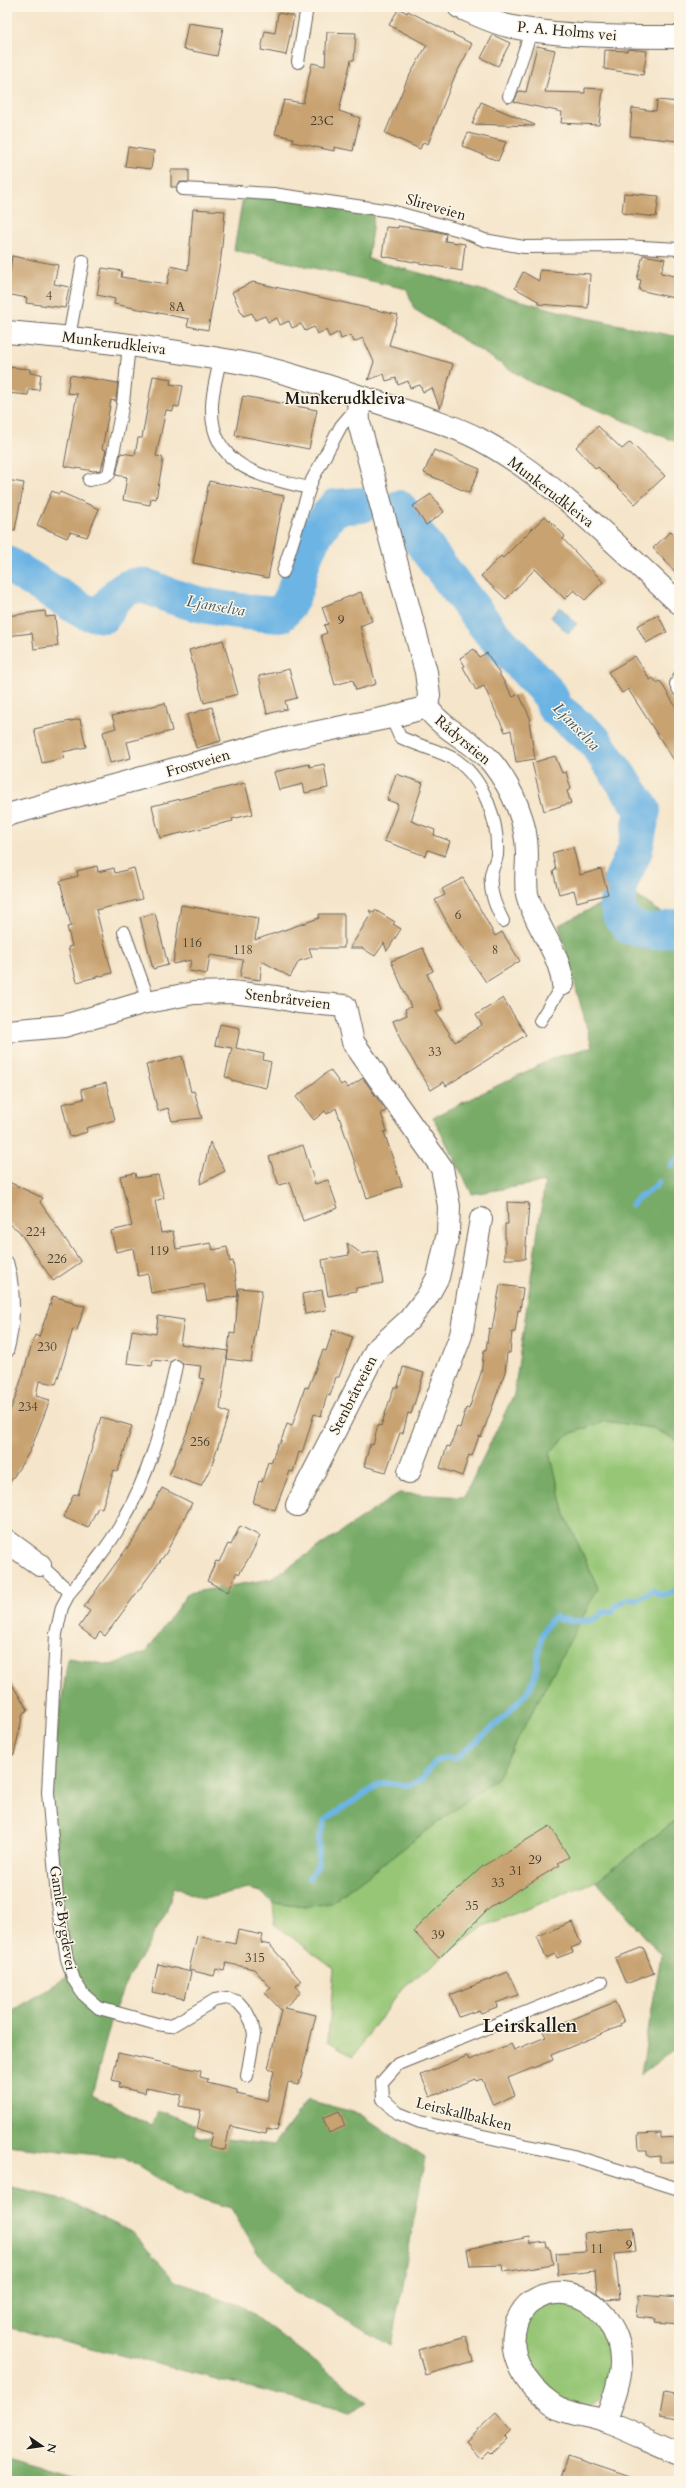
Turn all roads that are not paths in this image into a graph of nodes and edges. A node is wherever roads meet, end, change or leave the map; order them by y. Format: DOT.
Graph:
graph roads {
  1 [pos="307,7"];
  2 [pos="459,7"];
  3 [pos="532,30"];
  4 [pos="679,37"];
  5 [pos="298,62"];
  6 [pos="509,96"];
  7 [pos="183,189"];
  8 [pos="679,250"];
  9 [pos="83,261"];
  10 [pos="7,332"];
  11 [pos="69,337"];
  12 [pos="129,345"];
  13 [pos="220,360"];
  14 [pos="358,402"];
  15 [pos="89,480"];
  16 [pos="309,488"];
  17 [pos="283,572"];
  18 [pos="679,603"];
  19 [pos="679,677"];
  20 [pos="679,690"];
  21 [pos="427,707"];
  22 [pos="391,718"];
  23 [pos="7,815"];
  24 [pos="504,921"];
  25 [pos="124,932"];
  26 [pos="563,984"];
  27 [pos="149,1002"];
  28 [pos="540,1021"];
  29 [pos="7,1031"];
  30 [pos="481,1219"];
  31 [pos="7,1262"];
  32 [pos="438,1276"];
  33 [pos="470,1285"];
  34 [pos="7,1352"];
  35 [pos="176,1366"];
  36 [pos="409,1472"];
  37 [pos="297,1505"];
  38 [pos="7,1541"];
  39 [pos="40,1566"];
  40 [pos="70,1592"];
  41 [pos="601,1982"];
  42 [pos="247,2076"];
  43 [pos="679,2189"];
  44 [pos="605,2422"];
  45 [pos="679,2453"];
  1 -- 5 [label="lane"];
  2 -- 3 [label="street, P. A. Holms vei"];
  3 -- 4 [label="street, P. A. Holms vei"];
  3 -- 6 [label="lane"];
  7 -- 8 [label="lane, Slireveien"];
  9 -- 11 [label="lane"];
  10 -- 11 [label="street, Munkerudkleiva"];
  11 -- 12 [label="street, Munkerudkleiva"];
  12 -- 13 [label="street, Munkerudkleiva"];
  12 -- 15 [label="lane"];
  13 -- 14 [label="street, Munkerudkleiva"];
  13 -- 16 [label="lane"];
  14 -- 16 [label="lane"];
  14 -- 18 [label="street, Munkerudkleiva"];
  14 -- 21 [label="street, Rådyrstien"];
  16 -- 17 [label="lane"];
  19 -- 20 [label="lane"];
  21 -- 22 [label="street, Frostveien"];
  21 -- 26 [label="street, Rådyrstien"];
  22 -- 23 [label="street, Frostveien"];
  22 -- 24 [label="lane"];
  25 -- 27 [label="lane"];
  26 -- 28 [label="lane"];
  27 -- 29 [label="street, Stenbråtveien"];
  27 -- 32 [label="street, Stenbråtveien"];
  30 -- 33 [label="street"];
  31 -- 34 [label="lane"];
  32 -- 33 [label="street"];
  32 -- 37 [label="street, Stenbråtveien"];
  33 -- 36 [label="street"];
  35 -- 40 [label="lane, Gamle Bygdevei"];
  38 -- 39 [label="street"];
  39 -- 40 [label="lane"];
  40 -- 42 [label="lane, Gamle Bygdevei"];
  41 -- 43 [label="lane, Leirskallbakken"];
  44 -- 44 [label="street"];
  44 -- 45 [label="street"];
}
